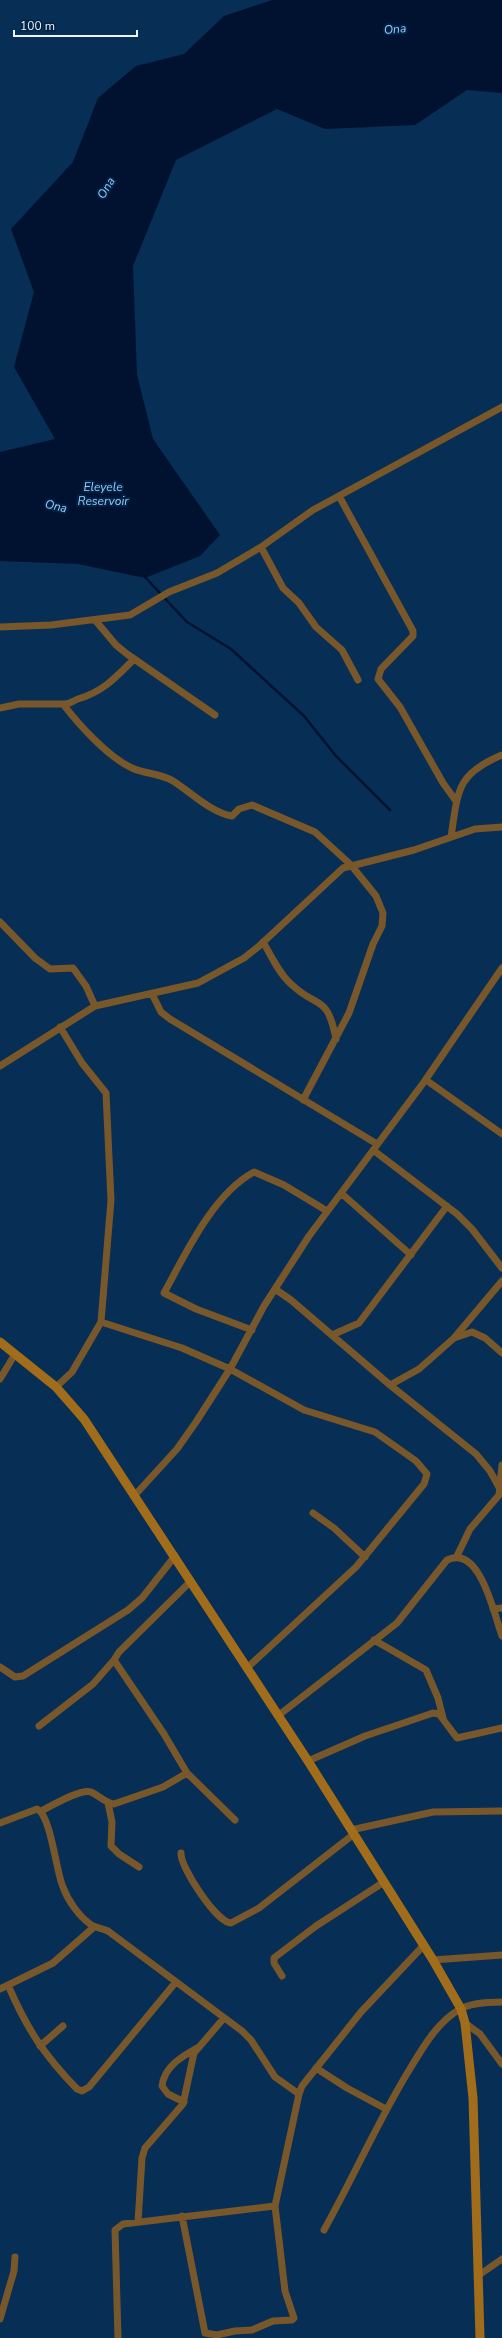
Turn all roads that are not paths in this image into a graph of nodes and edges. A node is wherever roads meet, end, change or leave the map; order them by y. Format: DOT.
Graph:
graph roads {
  1 [pos="502,407"];
  2 [pos="339,496"];
  3 [pos="261,547"];
  4 [pos="95,620"];
  5 [pos="0,627"];
  6 [pos="134,659"];
  7 [pos="358,680"];
  8 [pos="63,704"];
  9 [pos="0,708"];
  10 [pos="215,715"];
  11 [pos="502,755"];
  12 [pos="456,801"];
  13 [pos="502,827"];
  14 [pos="451,836"];
  15 [pos="351,865"];
  16 [pos="0,922"];
  17 [pos="263,942"];
  18 [pos="502,968"];
  19 [pos="152,994"];
  20 [pos="95,1006"];
  21 [pos="60,1027"];
  22 [pos="336,1038"];
  23 [pos="0,1066"];
  24 [pos="426,1080"];
  25 [pos="303,1100"];
  26 [pos="502,1134"];
  27 [pos="375,1147"];
  28 [pos="341,1194"];
  29 [pos="447,1206"];
  30 [pos="328,1211"];
  31 [pos="411,1255"];
  32 [pos="502,1268"];
  33 [pos="502,1281"];
  34 [pos="275,1289"];
  35 [pos="101,1322"];
  36 [pos="252,1330"];
  37 [pos="332,1335"];
  38 [pos="454,1338"];
  39 [pos="0,1342"];
  40 [pos="502,1352"];
  41 [pos="14,1354"];
  42 [pos="230,1369"];
  43 [pos="0,1379"];
  44 [pos="390,1385"];
  45 [pos="56,1387"];
  46 [pos="502,1465"];
  47 [pos="500,1489"];
  48 [pos="135,1495"];
  49 [pos="313,1513"];
  50 [pos="175,1556"];
  51 [pos="457,1556"];
  52 [pos="365,1557"];
  53 [pos="191,1581"];
  54 [pos="502,1608"];
  55 [pos="493,1609"];
  56 [pos="502,1636"];
  57 [pos="374,1640"];
  58 [pos="114,1660"];
  59 [pos="0,1667"];
  60 [pos="248,1667"];
  61 [pos="279,1715"];
  62 [pos="444,1720"];
  63 [pos="39,1726"];
  64 [pos="502,1728"];
  65 [pos="308,1761"];
  66 [pos="187,1773"];
  67 [pos="108,1804"];
  68 [pos="41,1811"];
  69 [pos="502,1811"];
  70 [pos="235,1820"];
  71 [pos="0,1823"];
  72 [pos="353,1832"];
  73 [pos="181,1853"];
  74 [pos="139,1867"];
  75 [pos="384,1882"];
  76 [pos="94,1927"];
  77 [pos="424,1945"];
  78 [pos="502,1955"];
  79 [pos="433,1960"];
  80 [pos="282,1976"];
  81 [pos="175,1982"];
  82 [pos="8,1985"];
  83 [pos="0,1989"];
  84 [pos="502,2002"];
  85 [pos="461,2009"];
  86 [pos="224,2018"];
  87 [pos="466,2023"];
  88 [pos="63,2026"];
  89 [pos="40,2046"];
  90 [pos="197,2048"];
  91 [pos="502,2064"];
  92 [pos="316,2068"];
  93 [pos="299,2094"];
  94 [pos="184,2102"];
  95 [pos="386,2109"];
  96 [pos="275,2206"];
  97 [pos="182,2216"];
  98 [pos="138,2222"];
  99 [pos="324,2230"];
  100 [pos="15,2257"];
  101 [pos="502,2259"];
  102 [pos="479,2275"];
  103 [pos="0,2319"];
  104 [pos="252,2330"];
  105 [pos="118,2338"];
  106 [pos="255,2338"];
  107 [pos="480,2338"];
  1 -- 2 [label="street"];
  2 -- 3 [label="street"];
  2 -- 12 [label="street"];
  3 -- 4 [label="street"];
  3 -- 7 [label="street"];
  4 -- 5 [label="street"];
  4 -- 6 [label="street"];
  6 -- 8 [label="street"];
  6 -- 10 [label="street"];
  8 -- 9 [label="street"];
  8 -- 15 [label="street"];
  11 -- 12 [label="street"];
  12 -- 14 [label="street"];
  13 -- 14 [label="street"];
  14 -- 15 [label="street"];
  15 -- 17 [label="street"];
  15 -- 22 [label="street"];
  16 -- 20 [label="street"];
  17 -- 19 [label="street"];
  17 -- 22 [label="street"];
  18 -- 24 [label="street"];
  19 -- 20 [label="street"];
  19 -- 25 [label="street"];
  20 -- 21 [label="street"];
  21 -- 23 [label="street"];
  21 -- 35 [label="street"];
  22 -- 25 [label="street"];
  24 -- 26 [label="street"];
  24 -- 27 [label="street"];
  25 -- 27 [label="street"];
  27 -- 28 [label="street"];
  27 -- 29 [label="street"];
  28 -- 30 [label="street"];
  28 -- 31 [label="street"];
  29 -- 31 [label="street"];
  29 -- 32 [label="street"];
  30 -- 34 [label="street"];
  30 -- 36 [label="street"];
  31 -- 37 [label="street"];
  33 -- 38 [label="street"];
  34 -- 36 [label="street"];
  34 -- 37 [label="street"];
  35 -- 42 [label="street"];
  35 -- 45 [label="street"];
  36 -- 42 [label="street"];
  37 -- 44 [label="street"];
  38 -- 40 [label="street"];
  38 -- 44 [label="street"];
  39 -- 41 [label="main road"];
  41 -- 43 [label="street"];
  41 -- 45 [label="main road"];
  42 -- 48 [label="street"];
  42 -- 52 [label="street"];
  44 -- 47 [label="street"];
  45 -- 48 [label="main road"];
  46 -- 47 [label="street"];
  47 -- 51 [label="street"];
  48 -- 50 [label="main road"];
  49 -- 52 [label="street"];
  50 -- 53 [label="main road"];
  50 -- 59 [label="street"];
  51 -- 55 [label="street"];
  51 -- 57 [label="street"];
  52 -- 60 [label="street"];
  53 -- 58 [label="street"];
  53 -- 60 [label="main road"];
  54 -- 55 [label="street"];
  55 -- 56 [label="street"];
  57 -- 61 [label="street"];
  57 -- 62 [label="street"];
  58 -- 63 [label="street"];
  58 -- 66 [label="street"];
  60 -- 61 [label="main road"];
  61 -- 65 [label="main road"];
  62 -- 64 [label="street"];
  62 -- 65 [label="street"];
  65 -- 72 [label="main road"];
  66 -- 67 [label="street"];
  66 -- 70 [label="street"];
  67 -- 68 [label="street"];
  67 -- 74 [label="street"];
  68 -- 71 [label="street"];
  68 -- 76 [label="street"];
  69 -- 72 [label="street"];
  72 -- 73 [label="street"];
  72 -- 75 [label="main road"];
  75 -- 77 [label="main road"];
  75 -- 80 [label="street"];
  76 -- 81 [label="street"];
  76 -- 82 [label="street"];
  77 -- 79 [label="main road"];
  77 -- 92 [label="street"];
  78 -- 79 [label="street"];
  79 -- 85 [label="main road"];
  81 -- 86 [label="street"];
  81 -- 89 [label="street"];
  82 -- 83 [label="street"];
  82 -- 89 [label="street"];
  84 -- 85 [label="street"];
  85 -- 87 [label="main road"];
  85 -- 95 [label="street"];
  86 -- 90 [label="street"];
  86 -- 93 [label="street"];
  87 -- 91 [label="street"];
  87 -- 102 [label="main road"];
  88 -- 89 [label="street"];
  90 -- 94 [label="street"];
  90 -- 94 [label="street"];
  92 -- 93 [label="street"];
  92 -- 95 [label="street"];
  93 -- 96 [label="street"];
  94 -- 98 [label="street"];
  95 -- 99 [label="street"];
  96 -- 97 [label="street"];
  96 -- 104 [label="street"];
  97 -- 98 [label="street"];
  97 -- 104 [label="street"];
  98 -- 105 [label="street"];
  100 -- 103 [label="street"];
  101 -- 102 [label="street"];
  102 -- 107 [label="main road"];
  104 -- 106 [label="street"];
}
